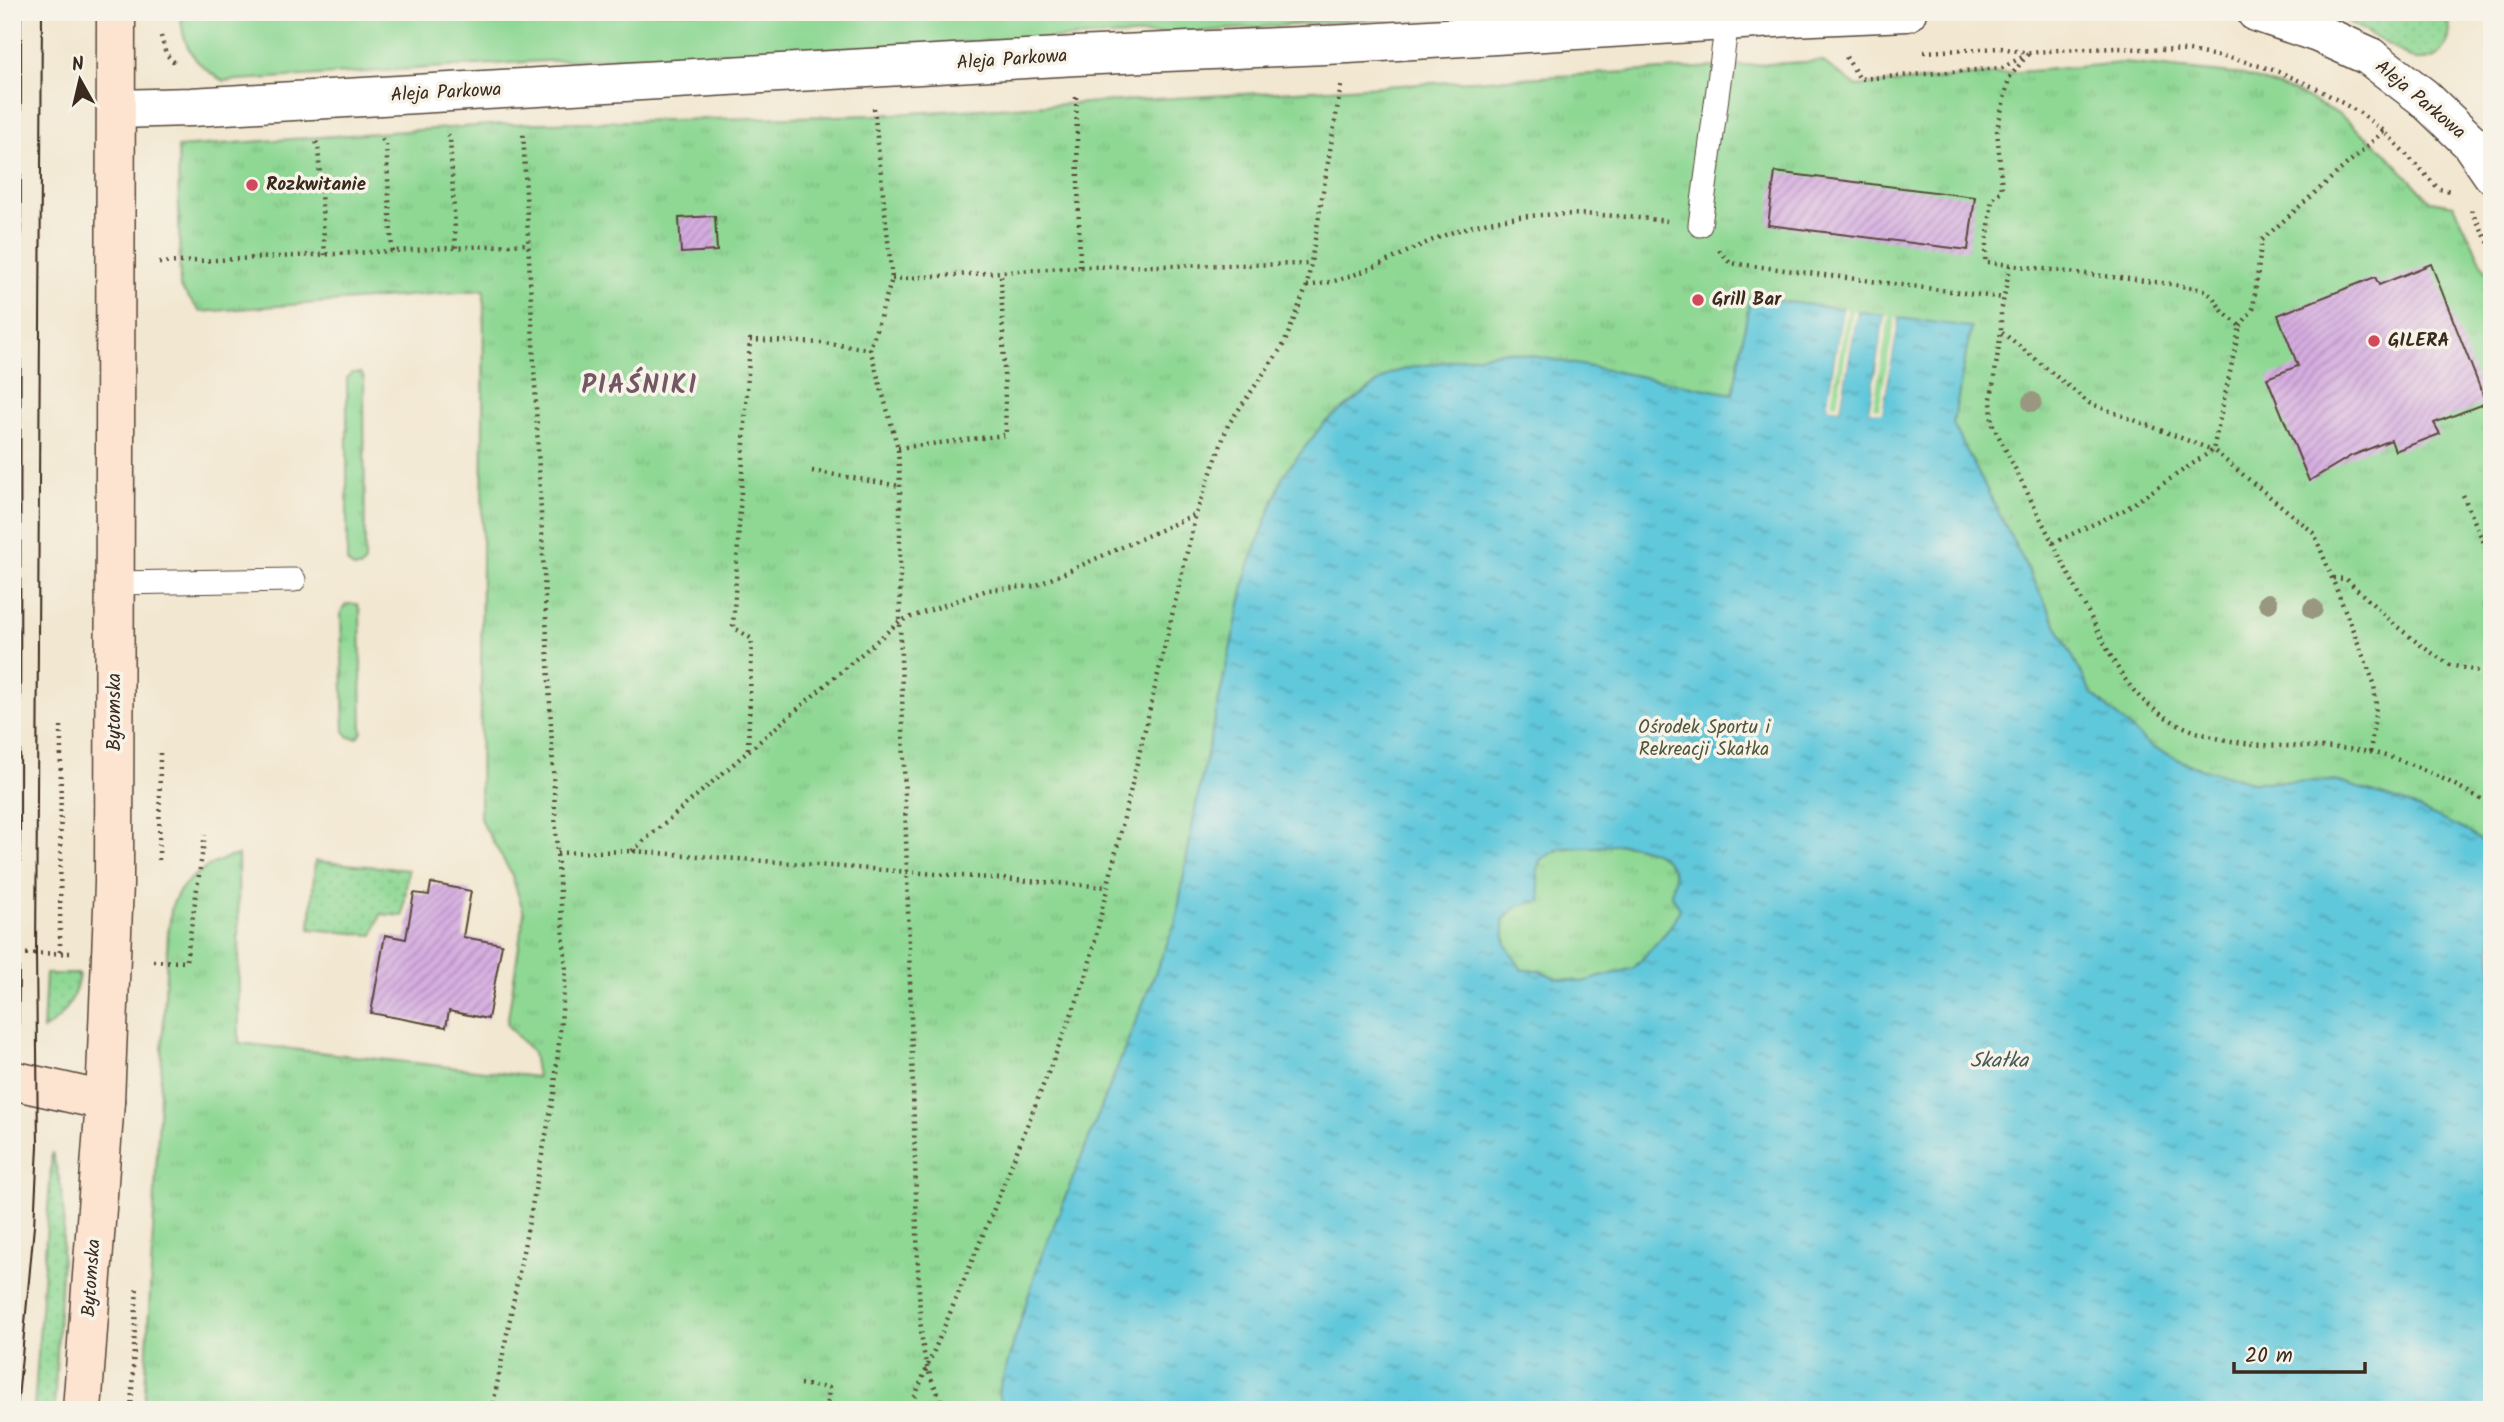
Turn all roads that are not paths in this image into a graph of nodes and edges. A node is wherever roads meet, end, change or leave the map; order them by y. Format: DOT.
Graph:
graph roads {
  1 [pos="116,12"];
  2 [pos="1907,12"];
  3 [pos="2256,12"];
  4 [pos="1582,21"];
  5 [pos="1727,21"];
  6 [pos="117,109"];
  7 [pos="2477,183"];
  8 [pos="1700,225"];
  9 [pos="294,580"];
  10 [pos="114,583"];
  11 [pos="12,1080"];
  12 [pos="105,1101"];
  13 [pos="82,1410"];
  1 -- 6 [label="main road, Bytomska"];
  2 -- 5 [label="street, Aleja Parkowa"];
  3 -- 7 [label="street, Aleja Parkowa"];
  4 -- 5 [label="street, Aleja Parkowa"];
  4 -- 6 [label="street, Aleja Parkowa"];
  5 -- 8 [label="lane"];
  6 -- 10 [label="main road, Bytomska"];
  9 -- 10 [label="lane"];
  10 -- 12 [label="main road, Bytomska"];
  11 -- 12 [label="main road"];
  12 -- 13 [label="main road, Bytomska"];
}
